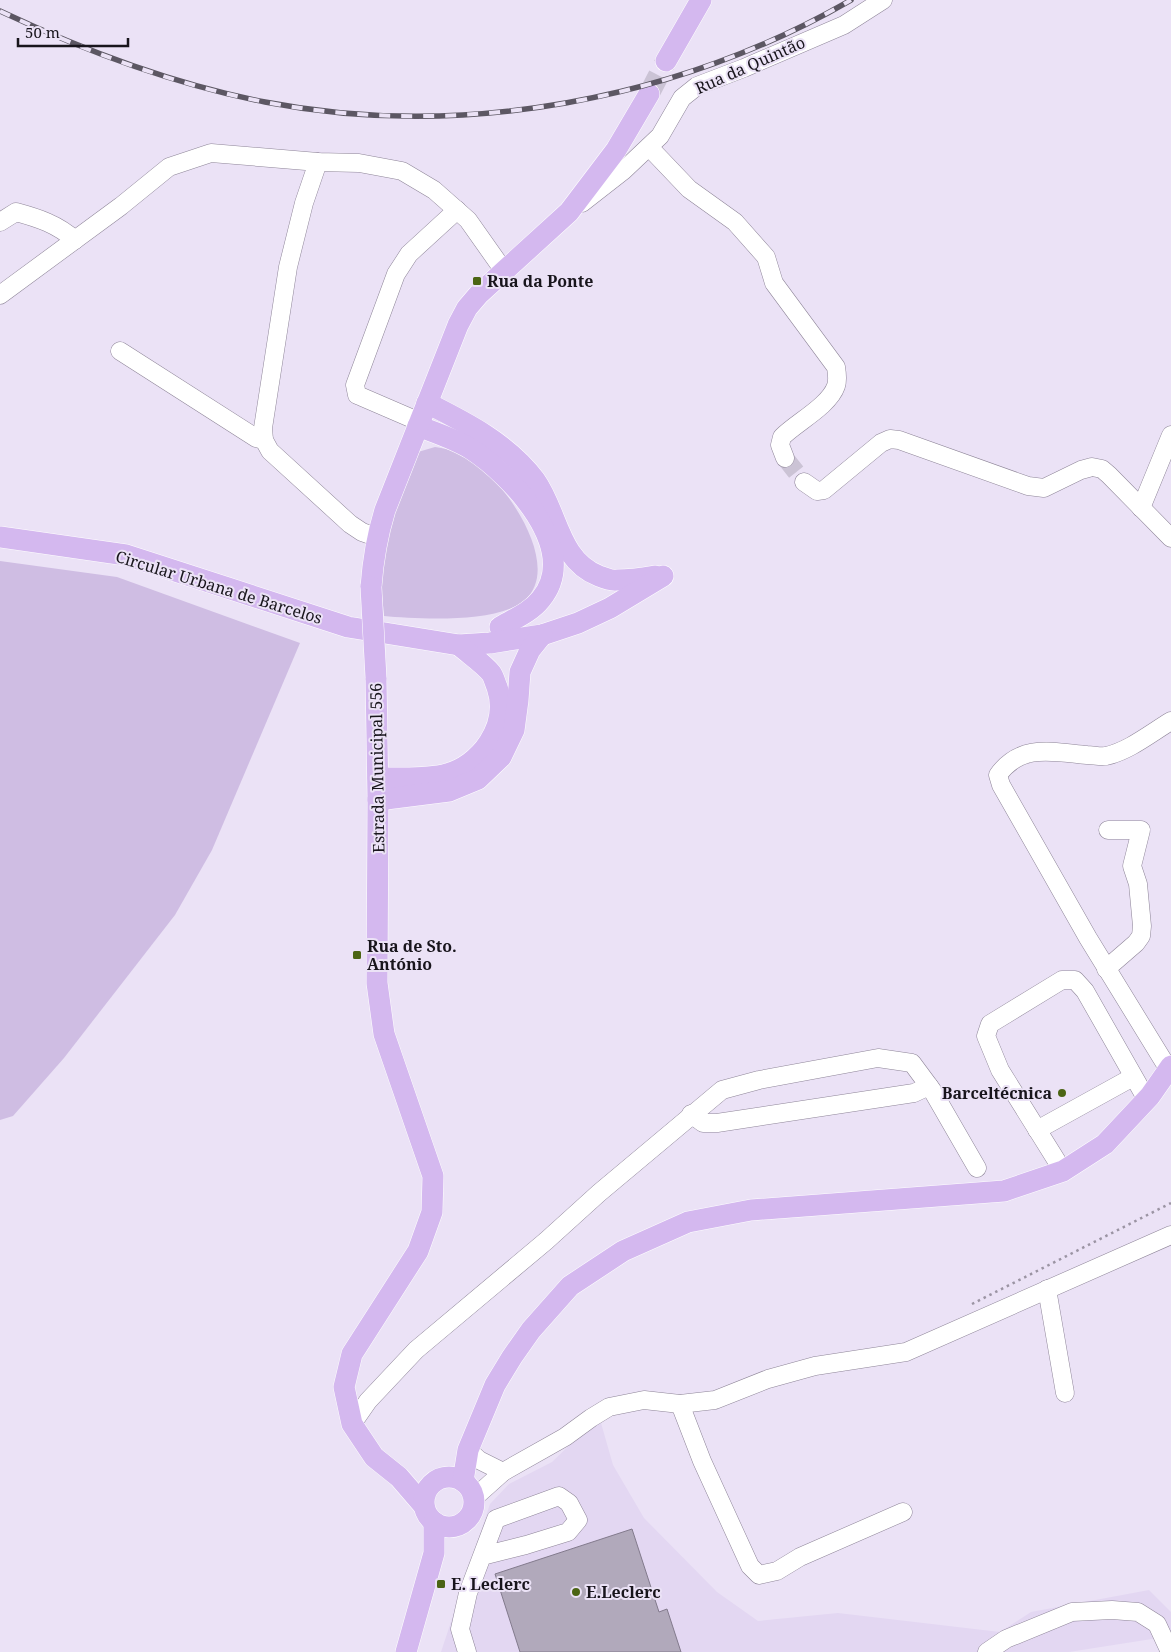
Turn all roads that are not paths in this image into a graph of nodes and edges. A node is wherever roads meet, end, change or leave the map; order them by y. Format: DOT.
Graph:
graph roads {
  1 [pos="701,0"];
  2 [pos="883,0"];
  3 [pos="666,61"];
  4 [pos="649,94"];
  5 [pos="649,147"];
  6 [pos="318,162"];
  7 [pos="457,210"];
  8 [pos="569,212"];
  9 [pos="0,222"];
  10 [pos="75,240"];
  11 [pos="504,271"];
  12 [pos="0,295"];
  13 [pos="120,351"];
  14 [pos="422,417"];
  15 [pos="1171,435"];
  16 [pos="264,440"];
  17 [pos="784,458"];
  18 [pos="804,482"];
  19 [pos="1140,508"];
  20 [pos="0,537"];
  21 [pos="376,537"];
  22 [pos="1171,538"];
  23 [pos="636,592"];
  24 [pos="500,627"];
  25 [pos="542,635"];
  26 [pos="407,637"];
  27 [pos="459,645"];
  28 [pos="1171,721"];
  29 [pos="378,778"];
  30 [pos="378,800"];
  31 [pos="1108,830"];
  32 [pos="1106,969"];
  33 [pos="1170,1068"];
  34 [pos="1133,1077"];
  35 [pos="929,1086"];
  36 [pos="1147,1100"];
  37 [pos="691,1114"];
  38 [pos="1037,1130"];
  39 [pos="977,1168"];
  40 [pos="1063,1171"];
  41 [pos="1171,1234"];
  42 [pos="1047,1289"];
  43 [pos="1065,1393"];
  44 [pos="680,1404"];
  45 [pos="352,1424"];
  46 [pos="468,1450"];
  47 [pos="503,1472"];
  48 [pos="399,1478"];
  49 [pos="457,1484"];
  50 [pos="903,1512"];
  51 [pos="437,1518"];
  52 [pos="482,1556"];
  53 [pos="406,1652"];
  54 [pos="467,1652"];
  55 [pos="987,1652"];
  56 [pos="1170,1652"];
  1 -- 3 [label="main road"];
  2 -- 5 [label="street, Rua da Quintão"];
  4 -- 8 [label="main road, Estrada Municipal 556"];
  5 -- 8 [label="street, Rua da Quintão"];
  5 -- 17 [label="street"];
  6 -- 7 [label="street"];
  6 -- 10 [label="street"];
  6 -- 16 [label="street"];
  7 -- 11 [label="street"];
  7 -- 14 [label="street"];
  8 -- 11 [label="main road, Estrada Municipal 556"];
  9 -- 10 [label="street"];
  10 -- 12 [label="street"];
  11 -- 14 [label="main road, Estrada Municipal 556"];
  13 -- 16 [label="street"];
  14 -- 21 [label="main road, Estrada Municipal 556"];
  14 -- 23 [label="main road"];
  14 -- 24 [label="main road"];
  15 -- 19 [label="street"];
  16 -- 21 [label="street"];
  18 -- 19 [label="street"];
  19 -- 22 [label="street"];
  20 -- 26 [label="main road, Circular Urbana de Barcelos"];
  21 -- 29 [label="main road, Estrada Municipal 556, bridge"];
  23 -- 24 [label="main road, Circular Urbana de Barcelos"];
  23 -- 25 [label="main road, Circular Urbana de Barcelos"];
  24 -- 26 [label="main road, Circular Urbana de Barcelos"];
  25 -- 27 [label="main road, Circular Urbana de Barcelos"];
  25 -- 30 [label="main road"];
  26 -- 27 [label="main road, Circular Urbana de Barcelos"];
  27 -- 29 [label="main road"];
  28 -- 32 [label="street"];
  29 -- 30 [label="main road, Estrada Municipal 556"];
  30 -- 45 [label="main road, Estrada Municipal 556"];
  31 -- 32 [label="street"];
  32 -- 33 [label="street"];
  33 -- 36 [label="main road"];
  34 -- 36 [label="street"];
  34 -- 38 [label="street"];
  34 -- 38 [label="street"];
  35 -- 37 [label="street"];
  35 -- 37 [label="street"];
  35 -- 39 [label="street"];
  36 -- 40 [label="main road"];
  37 -- 45 [label="street"];
  38 -- 40 [label="street"];
  40 -- 46 [label="main road"];
  41 -- 42 [label="street"];
  42 -- 43 [label="street"];
  42 -- 44 [label="street"];
  44 -- 47 [label="street"];
  44 -- 50 [label="street"];
  45 -- 48 [label="main road, Estrada Municipal 556"];
  46 -- 47 [label="street"];
  46 -- 49 [label="main road"];
  47 -- 49 [label="street"];
  48 -- 49 [label="main road"];
  48 -- 51 [label="main road, Estrada Municipal 556"];
  49 -- 51 [label="main road"];
  49 -- 51 [label="main road"];
  51 -- 53 [label="main road"];
  52 -- 52 [label="street"];
  52 -- 54 [label="street"];
  55 -- 56 [label="street"];
}
